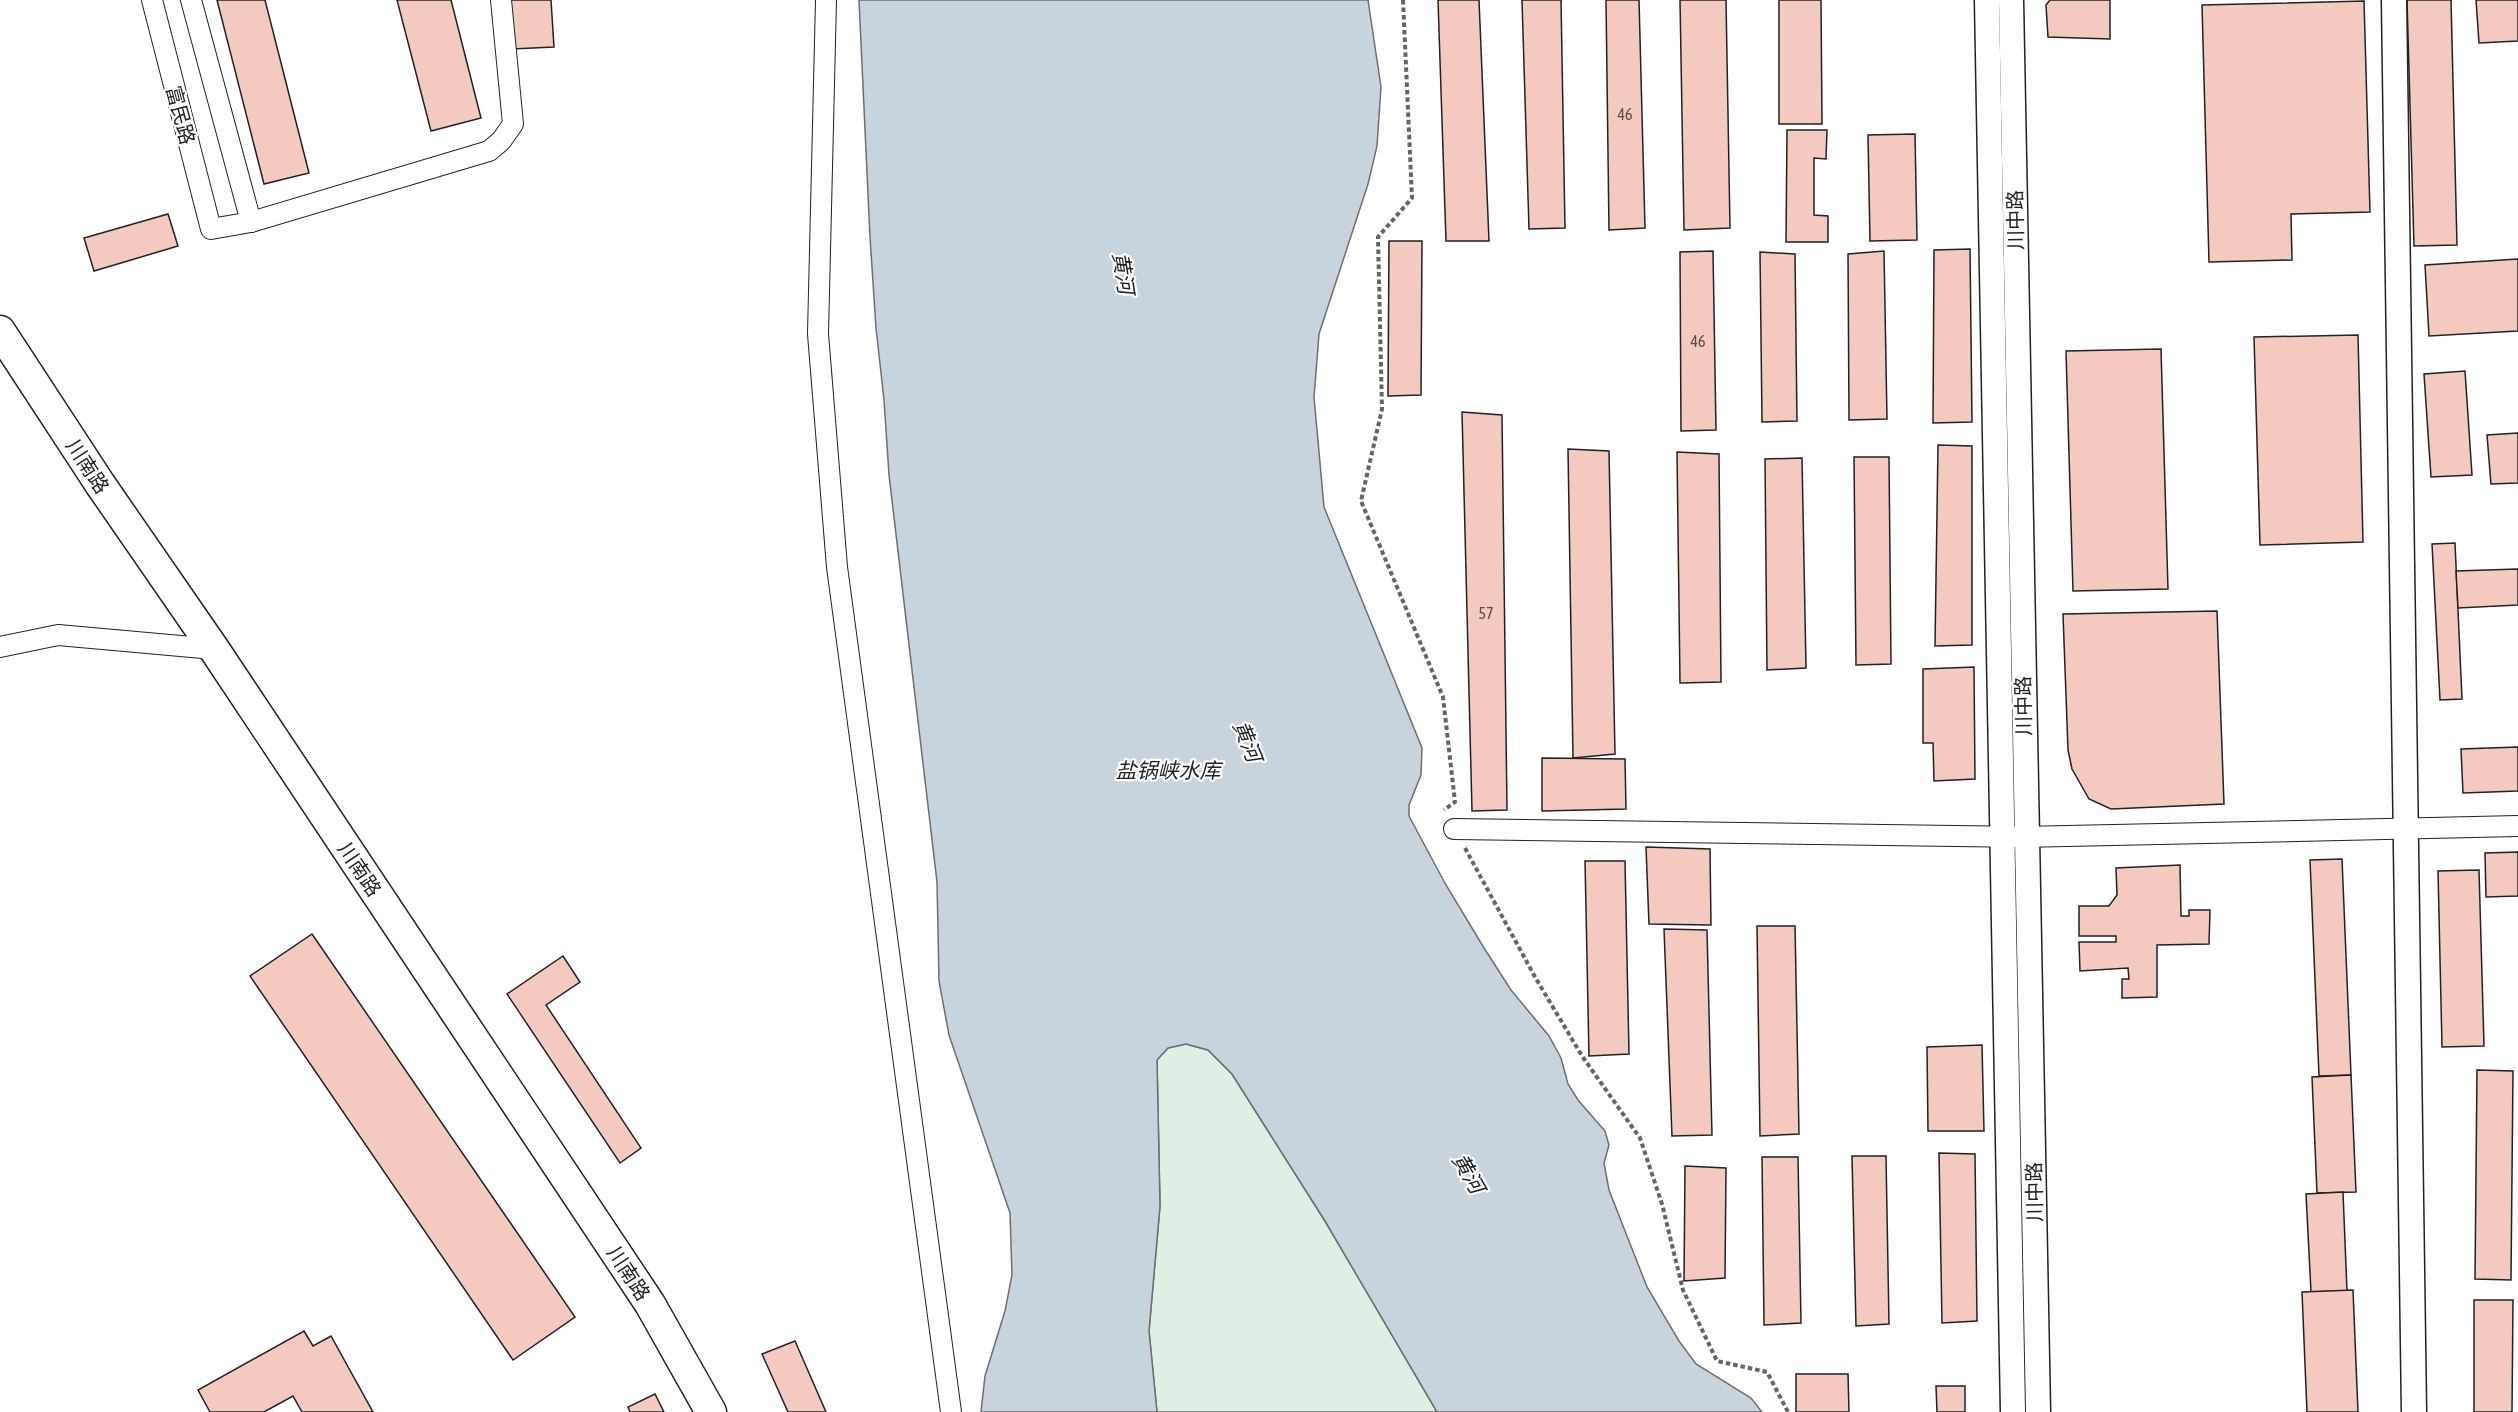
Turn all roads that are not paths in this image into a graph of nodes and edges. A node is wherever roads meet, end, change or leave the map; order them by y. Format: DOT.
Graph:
graph roads {
  1 [pos="152,0"];
  2 [pos="191,0"];
  3 [pos="501,0"];
  4 [pos="826,0"];
  5 [pos="1987,0"];
  6 [pos="2011,0"];
  7 [pos="2394,0"];
  8 [pos="251,222"];
  9 [pos="0,331"];
  10 [pos="0,647"];
  11 [pos="214,649"];
  12 [pos="2518,825"];
  13 [pos="2407,828"];
  14 [pos="1454,829"];
  15 [pos="2002,837"];
  16 [pos="2026,837"];
  17 [pos="711,1412"];
  18 [pos="951,1412"];
  19 [pos="2013,1412"];
  20 [pos="2038,1412"];
  21 [pos="2414,1412"];
  1 -- 8 [label="street, 富民路"];
  2 -- 8 [label="street, 富民路"];
  3 -- 8 [label="street"];
  4 -- 18 [label="street"];
  5 -- 15 [label="street, 川中路"];
  6 -- 16 [label="street, 川中路"];
  7 -- 13 [label="street"];
  9 -- 11 [label="main road, 川南路"];
  10 -- 11 [label="street"];
  11 -- 17 [label="main road, 川南路"];
  12 -- 13 [label="street"];
  13 -- 16 [label="street"];
  13 -- 21 [label="street"];
  14 -- 15 [label="street"];
  15 -- 16 [label="street"];
  15 -- 19 [label="street, 川中路"];
  16 -- 20 [label="street, 川中路"];
}
